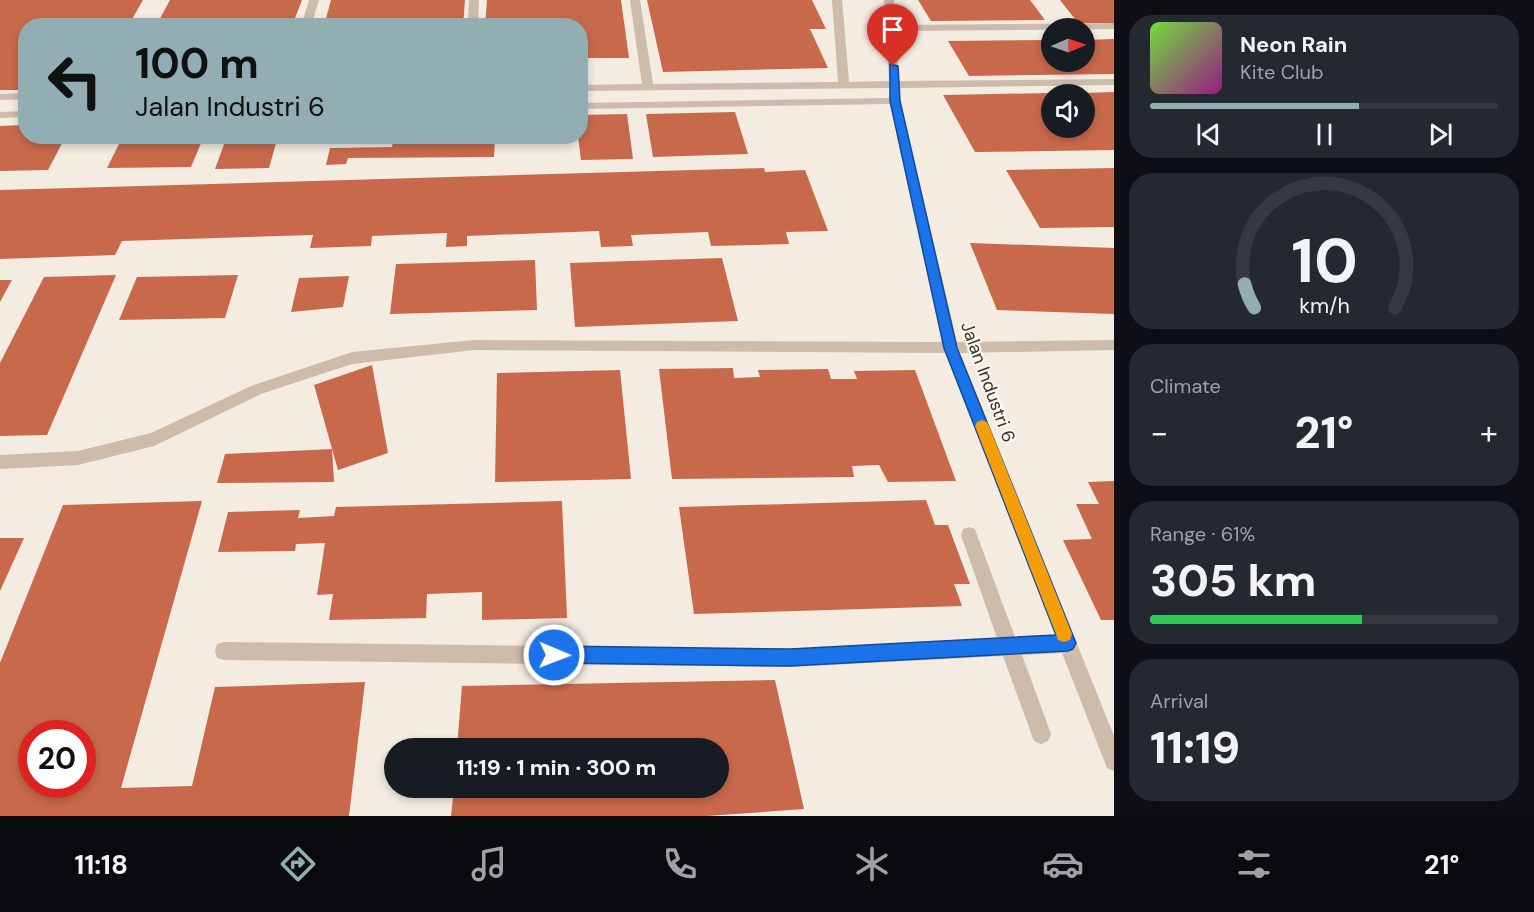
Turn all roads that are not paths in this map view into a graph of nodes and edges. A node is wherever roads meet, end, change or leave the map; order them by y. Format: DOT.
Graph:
graph roads {
  1 [pos="315,0"];
  2 [pos="474,0"];
  3 [pos="635,0"];
  4 [pos="837,0"];
  5 [pos="889,0"];
  6 [pos="309,18"];
  7 [pos="473,18"];
  8 [pos="1114,26"];
  9 [pos="891,28"];
  10 [pos="1114,82"];
  11 [pos="894,85"];
  12 [pos="844,86"];
  13 [pos="648,87"];
  14 [pos="588,88"];
  15 [pos="18,96"];
  16 [pos="0,97"];
  17 [pos="895,101"];
  18 [pos="588,106"];
  19 [pos="18,114"];
  20 [pos="0,115"];
  21 [pos="1114,345"];
  22 [pos="951,348"];
  23 [pos="0,462"];
  24 [pos="969,535"];
  25 [pos="1068,643"];
  26 [pos="1008,646"];
  27 [pos="224,651"];
  28 [pos="1041,734"];
  29 [pos="1114,761"];
  1 -- 6 [label="street"];
  2 -- 7 [label="street"];
  3 -- 13 [label="street"];
  4 -- 12 [label="street"];
  5 -- 9 [label="street, Jalan Industri 6"];
  8 -- 9 [label="street"];
  9 -- 11 [label="street, Jalan Industri 6"];
  10 -- 11 [label="street"];
  11 -- 12 [label="street"];
  11 -- 17 [label="street, Jalan Industri 6"];
  12 -- 13 [label="street"];
  13 -- 14 [label="street"];
  15 -- 16 [label="street"];
  17 -- 18 [label="street"];
  17 -- 22 [label="street, Jalan Industri 6"];
  19 -- 20 [label="street"];
  21 -- 22 [label="street"];
  22 -- 23 [label="street"];
  22 -- 25 [label="street, Jalan Industri 6"];
  24 -- 26 [label="street"];
  25 -- 26 [label="street"];
  25 -- 29 [label="street, Jalan Industri 6"];
  26 -- 27 [label="street"];
  26 -- 28 [label="street"];
}
